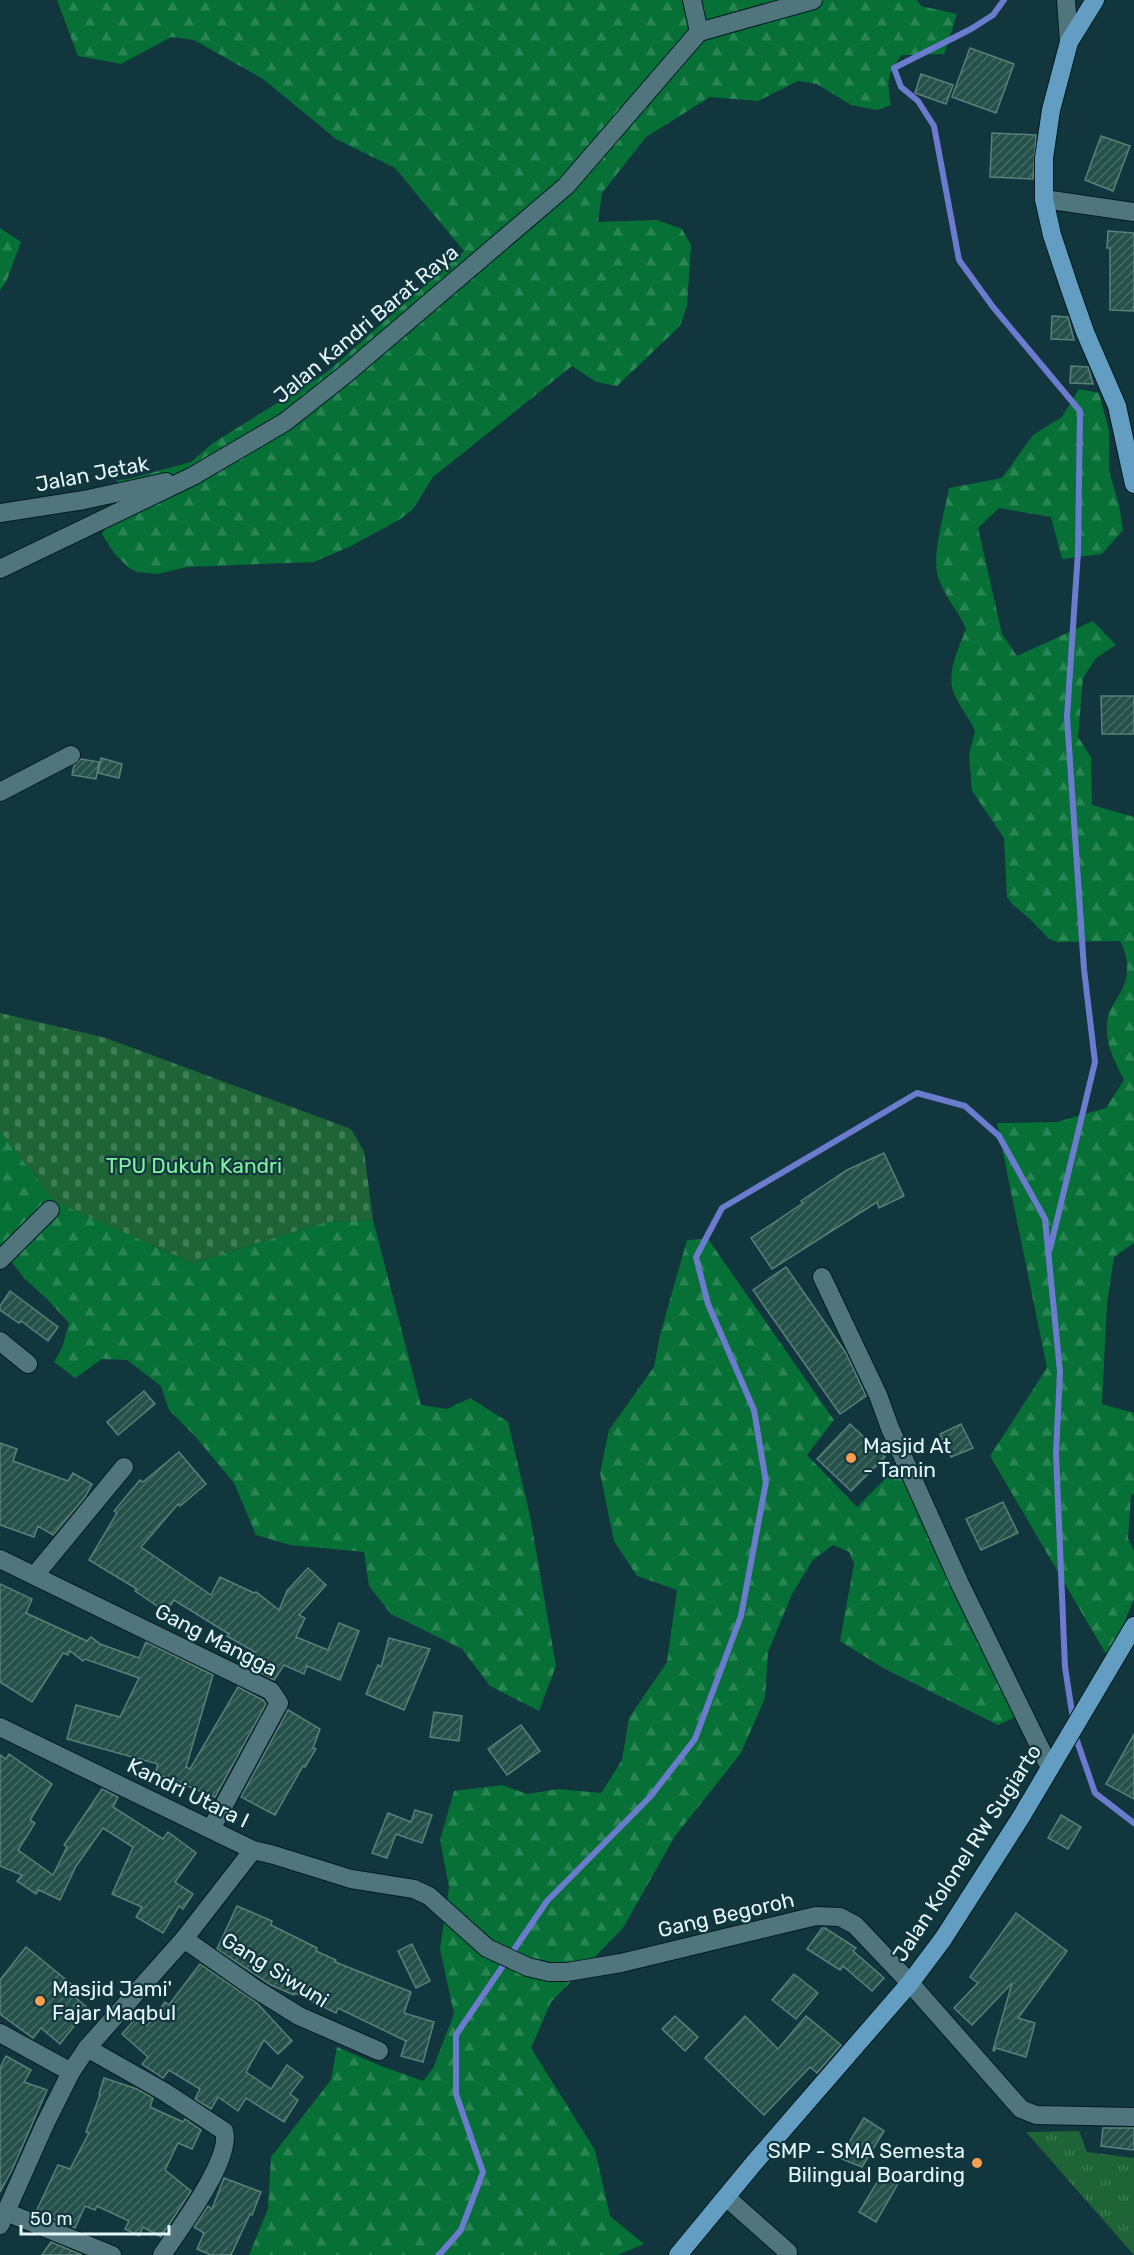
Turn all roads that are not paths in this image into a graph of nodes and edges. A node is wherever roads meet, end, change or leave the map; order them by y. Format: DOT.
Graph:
graph roads {
  1 [pos="692,0"];
  2 [pos="813,0"];
  3 [pos="1066,0"];
  4 [pos="1095,0"];
  5 [pos="699,32"];
  6 [pos="1069,42"];
  7 [pos="1044,199"];
  8 [pos="1134,212"];
  9 [pos="1128,431"];
  10 [pos="192,476"];
  11 [pos="1134,484"];
  12 [pos="0,513"];
  13 [pos="0,569"];
  14 [pos="71,755"];
  15 [pos="0,792"];
  16 [pos="50,1210"];
  17 [pos="0,1260"];
  18 [pos="822,1277"];
  19 [pos="0,1341"];
  20 [pos="28,1364"];
  21 [pos="124,1467"];
  22 [pos="0,1559"];
  23 [pos="35,1575"];
  24 [pos="1134,1626"];
  25 [pos="0,1727"];
  26 [pos="1050,1768"];
  27 [pos="211,1829"];
  28 [pos="253,1850"];
  29 [pos="183,1939"];
  30 [pos="910,1983"];
  31 [pos="0,2033"];
  32 [pos="87,2048"];
  33 [pos="379,2051"];
  34 [pos="71,2072"];
  35 [pos="1134,2117"];
  36 [pos="726,2197"];
  37 [pos="3,2219"];
  38 [pos="790,2254"];
  39 [pos="112,2255"];
  40 [pos="162,2255"];
  41 [pos="678,2255"];
  1 -- 5 [label="street"];
  2 -- 5 [label="street"];
  3 -- 6 [label="street"];
  4 -- 6 [label="main road"];
  5 -- 10 [label="street, Jalan Kandri Barat Raya"];
  6 -- 7 [label="main road"];
  7 -- 8 [label="street"];
  7 -- 9 [label="main road"];
  9 -- 11 [label="main road"];
  10 -- 12 [label="street, Jalan Jetak"];
  10 -- 13 [label="street, Jalan Kandri Barat Raya"];
  14 -- 15 [label="street"];
  16 -- 17 [label="street"];
  18 -- 26 [label="street"];
  19 -- 20 [label="street"];
  21 -- 23 [label="street"];
  22 -- 23 [label="street, Gang Mangga"];
  23 -- 27 [label="street, Gang Mangga"];
  24 -- 26 [label="main road, Jalan Kolonel RW Sugiarto"];
  25 -- 27 [label="street, Kandri Utara I"];
  26 -- 30 [label="main road, Jalan Kolonel RW Sugiarto"];
  27 -- 28 [label="street, Kandri Utara I"];
  28 -- 29 [label="street, Kandri Utara I"];
  28 -- 30 [label="street, Gang Begoroh"];
  29 -- 32 [label="street, Kandri Utara I"];
  29 -- 33 [label="street, Gang Siwuni"];
  30 -- 35 [label="street, Gang Begoroh"];
  30 -- 36 [label="main road, Jalan Kolonel RW Sugiarto"];
  31 -- 34 [label="street"];
  32 -- 34 [label="street, Kandri Utara I"];
  32 -- 40 [label="street"];
  34 -- 37 [label="street, Kandri Utara I"];
  36 -- 38 [label="street"];
  36 -- 41 [label="main road, Jalan Kolonel RW Sugiarto"];
  37 -- 39 [label="street"];
}
